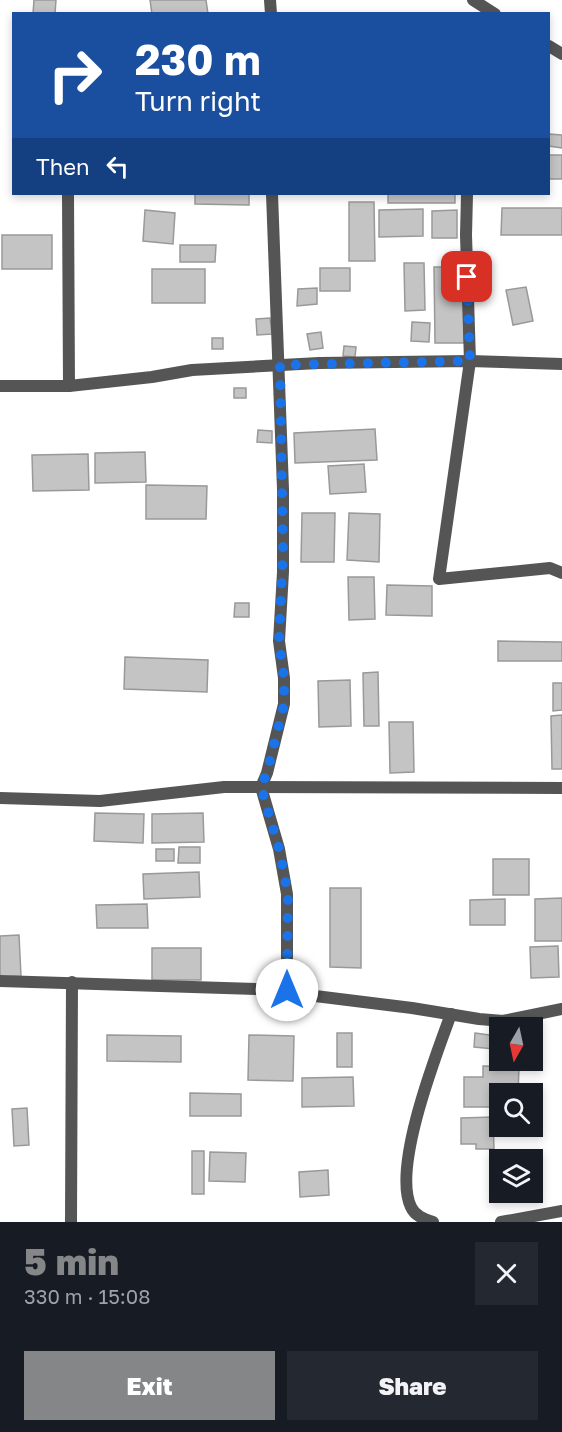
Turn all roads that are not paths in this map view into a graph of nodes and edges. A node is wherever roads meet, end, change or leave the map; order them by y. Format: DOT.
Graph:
graph roads {
  1 [pos="472,0"];
  2 [pos="492,12"];
  3 [pos="68,195"];
  4 [pos="272,195"];
  5 [pos="467,195"];
  6 [pos="470,361"];
  7 [pos="562,364"];
  8 [pos="280,365"];
  9 [pos="0,386"];
  10 [pos="69,386"];
  11 [pos="562,573"];
  12 [pos="261,787"];
  13 [pos="562,788"];
  14 [pos="0,798"];
  15 [pos="0,981"];
  16 [pos="72,982"];
  17 [pos="287,990"];
  18 [pos="562,1009"];
  19 [pos="451,1014"];
  20 [pos="562,1211"];
  21 [pos="71,1222"];
  22 [pos="433,1222"];
  23 [pos="501,1222"];
  1 -- 2 [label="street"];
  3 -- 10 [label="street"];
  4 -- 8 [label="street"];
  5 -- 6 [label="street"];
  6 -- 7 [label="street"];
  6 -- 8 [label="street"];
  6 -- 11 [label="street"];
  8 -- 10 [label="street"];
  8 -- 12 [label="street"];
  9 -- 10 [label="street"];
  12 -- 13 [label="street"];
  12 -- 14 [label="street"];
  12 -- 17 [label="street"];
  15 -- 16 [label="street"];
  16 -- 17 [label="street"];
  16 -- 21 [label="street"];
  17 -- 19 [label="street"];
  18 -- 19 [label="street"];
  19 -- 22 [label="street"];
  20 -- 23 [label="street"];
}
